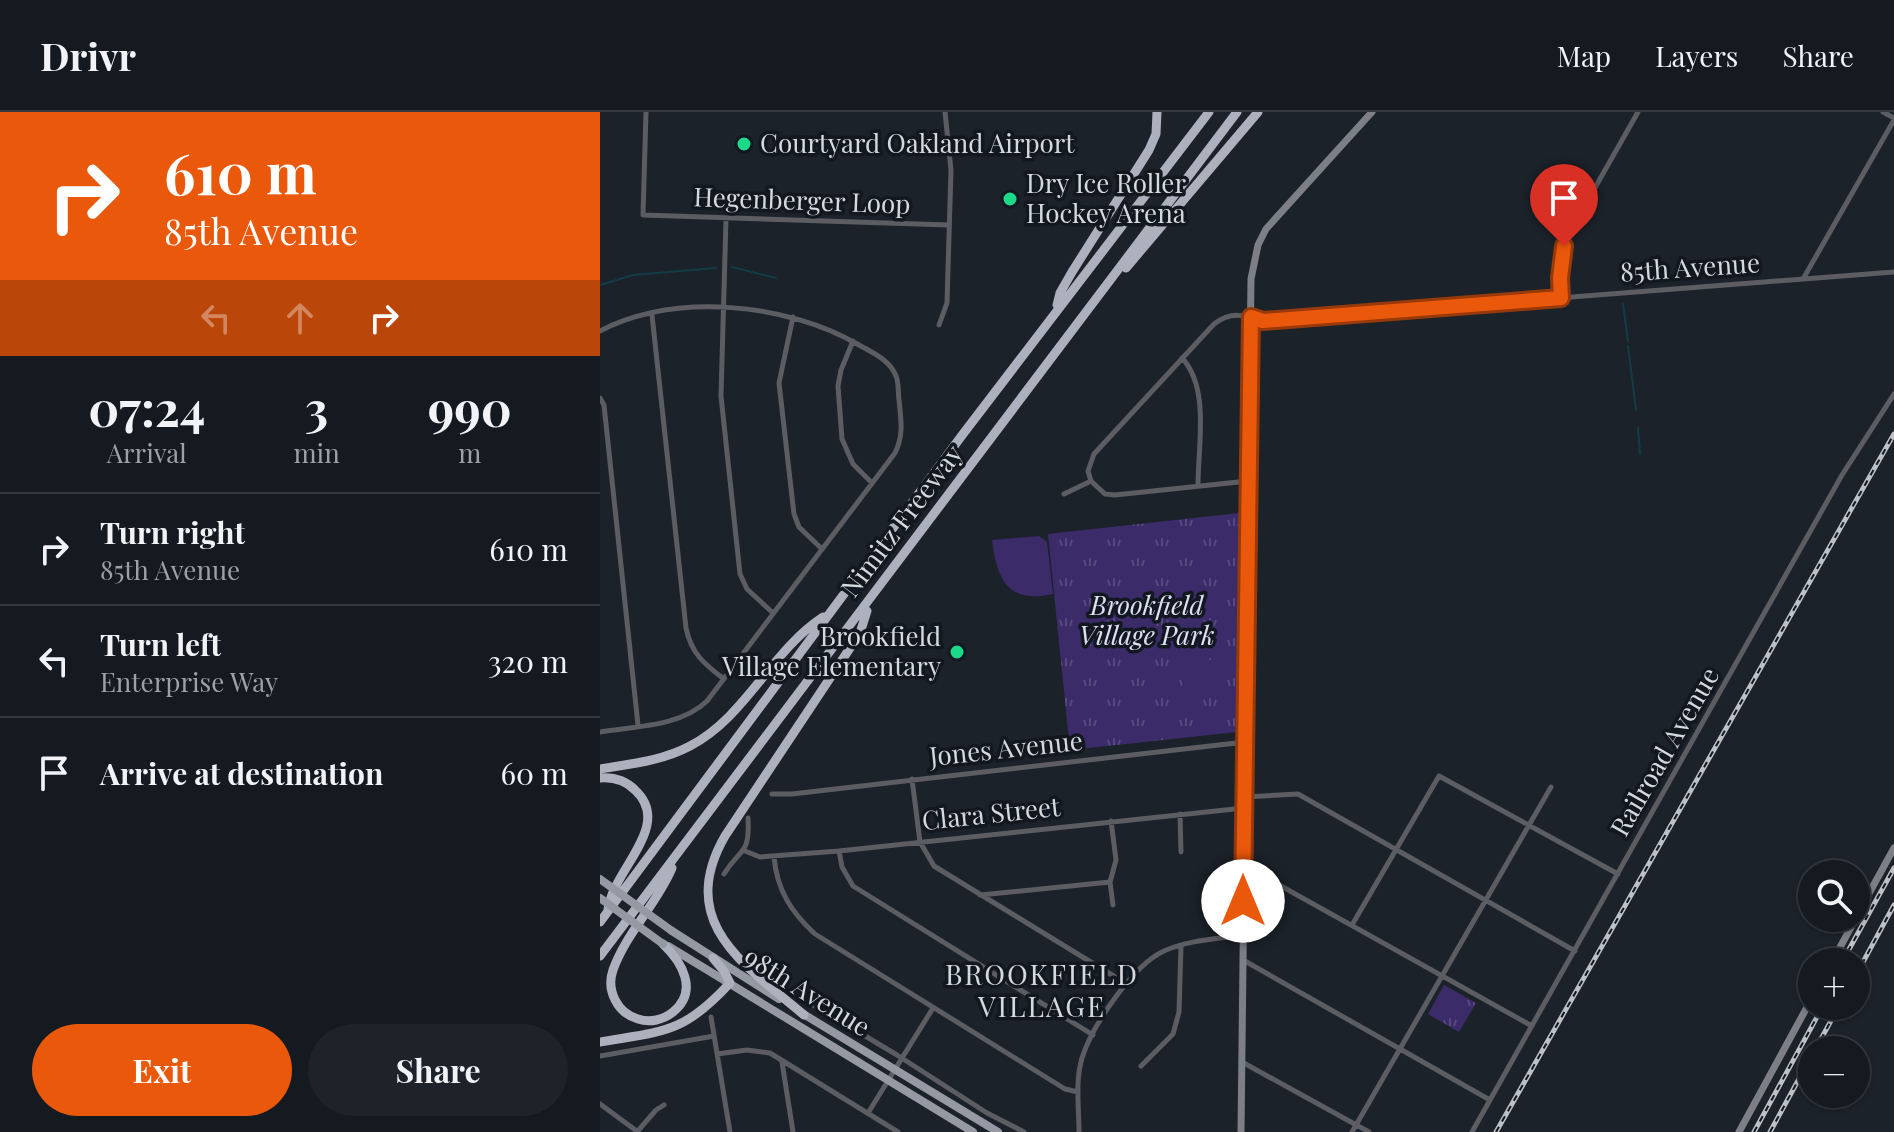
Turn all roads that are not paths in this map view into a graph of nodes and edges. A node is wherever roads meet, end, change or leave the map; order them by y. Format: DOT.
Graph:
graph roads {
  1 [pos="646,112"];
  2 [pos="945,112"];
  3 [pos="1157,112"];
  4 [pos="1209,112"];
  5 [pos="1237,112"];
  6 [pos="1258,112"];
  7 [pos="1372,112"];
  8 [pos="1638,112"];
  9 [pos="1883,112"];
  10 [pos="1894,119"];
  11 [pos="726,219"];
  12 [pos="949,225"];
  13 [pos="1894,272"];
  14 [pos="1803,280"];
  15 [pos="1561,298"];
  16 [pos="723,308"];
  17 [pos="1055,312"];
  18 [pos="652,315"];
  19 [pos="793,317"];
  20 [pos="1251,317"];
  21 [pos="939,325"];
  22 [pos="600,331"];
  23 [pos="853,341"];
  24 [pos="1053,354"];
  25 [pos="1182,358"];
  26 [pos="1894,394"];
  27 [pos="600,398"];
  28 [pos="1091,481"];
  29 [pos="1248,481"];
  30 [pos="872,483"];
  31 [pos="1198,485"];
  32 [pos="1064,494"];
  33 [pos="822,549"];
  34 [pos="870,602"];
  35 [pos="773,613"];
  36 [pos="829,613"];
  37 [pos="724,679"];
  38 [pos="638,725"];
  39 [pos="600,732"];
  40 [pos="1245,742"];
  41 [pos="600,769"];
  42 [pos="600,778"];
  43 [pos="912,779"];
  44 [pos="1551,787"];
  45 [pos="772,794"];
  46 [pos="1244,797"];
  47 [pos="1244,808"];
  48 [pos="1180,814"];
  49 [pos="748,818"];
  50 [pos="1111,821"];
  51 [pos="1529,825"];
  52 [pos="920,842"];
  53 [pos="1396,848"];
  54 [pos="1894,848"];
  55 [pos="745,851"];
  56 [pos="839,851"];
  57 [pos="1181,852"];
  58 [pos="676,857"];
  59 [pos="774,857"];
  60 [pos="1244,865"];
  61 [pos="724,874"];
  62 [pos="1618,874"];
  63 [pos="600,879"];
  64 [pos="1110,882"];
  65 [pos="1870,892"];
  66 [pos="979,895"];
  67 [pos="600,898"];
  68 [pos="1485,901"];
  69 [pos="1113,905"];
  70 [pos="604,918"];
  71 [pos="1352,925"];
  72 [pos="1243,935"];
  73 [pos="663,944"];
  74 [pos="1181,946"];
  75 [pos="1575,951"];
  76 [pos="600,956"];
  77 [pos="713,958"];
  78 [pos="1243,960"];
  79 [pos="1442,977"];
  80 [pos="730,983"];
  81 [pos="1125,983"];
  82 [pos="805,1000"];
  83 [pos="933,1008"];
  84 [pos="804,1015"];
  85 [pos="711,1017"];
  86 [pos="1800,1020"];
  87 [pos="1532,1026"];
  88 [pos="1093,1035"];
  89 [pos="714,1036"];
  90 [pos="600,1042"];
  91 [pos="1400,1050"];
  92 [pos="717,1054"];
  93 [pos="600,1056"];
  94 [pos="902,1058"];
  95 [pos="781,1061"];
  96 [pos="1242,1062"];
  97 [pos="1141,1066"];
  98 [pos="894,1071"];
  99 [pos="888,1081"];
  100 [pos="1078,1092"];
  101 [pos="1490,1100"];
  102 [pos="600,1104"];
  103 [pos="664,1105"];
  104 [pos="868,1113"];
  105 [pos="1356,1125"];
  106 [pos="638,1132"];
  107 [pos="730,1132"];
  108 [pos="793,1132"];
  109 [pos="898,1132"];
  110 [pos="973,1132"];
  111 [pos="998,1132"];
  112 [pos="1024,1132"];
  113 [pos="1079,1132"];
  114 [pos="1241,1132"];
  115 [pos="1352,1132"];
  116 [pos="1369,1132"];
  117 [pos="1472,1132"];
  118 [pos="1739,1132"];
  1 -- 11 [label="street, Hegenberger Loop"];
  2 -- 12 [label="street, Hegenberger Loop"];
  3 -- 17 [label="highway"];
  4 -- 17 [label="highway, Nimitz Freeway"];
  5 -- 24 [label="highway, Nimitz Freeway"];
  6 -- 24 [label="highway"];
  7 -- 20 [label="street"];
  8 -- 15 [label="street"];
  9 -- 10 [label="street"];
  10 -- 14 [label="street"];
  11 -- 12 [label="street, Hegenberger Loop"];
  11 -- 16 [label="street"];
  12 -- 21 [label="street"];
  13 -- 14 [label="street, 85th Avenue"];
  14 -- 15 [label="street, 85th Avenue"];
  15 -- 20 [label="street, 85th Avenue"];
  16 -- 18 [label="street"];
  16 -- 19 [label="street"];
  16 -- 35 [label="street"];
  17 -- 36 [label="highway, Nimitz Freeway"];
  18 -- 22 [label="street"];
  18 -- 37 [label="street"];
  19 -- 23 [label="street"];
  19 -- 33 [label="street"];
  20 -- 25 [label="street, 85th Avenue"];
  20 -- 29 [label="street"];
  23 -- 30 [label="street"];
  23 -- 30 [label="street"];
  24 -- 34 [label="highway, Nimitz Freeway"];
  25 -- 28 [label="street, 85th Avenue"];
  25 -- 31 [label="street"];
  26 -- 62 [label="street, Railroad Avenue"];
  27 -- 38 [label="street"];
  28 -- 31 [label="street"];
  28 -- 32 [label="street"];
  29 -- 31 [label="street"];
  29 -- 40 [label="street"];
  30 -- 33 [label="street"];
  33 -- 35 [label="street"];
  34 -- 58 [label="highway, Nimitz Freeway"];
  34 -- 84 [label="highway"];
  35 -- 37 [label="street"];
  36 -- 41 [label="highway"];
  36 -- 70 [label="highway, Nimitz Freeway"];
  37 -- 38 [label="street"];
  38 -- 39 [label="street"];
  40 -- 43 [label="street, Jones Avenue"];
  40 -- 46 [label="street"];
  42 -- 70 [label="highway"];
  43 -- 45 [label="street, Jones Avenue"];
  43 -- 52 [label="street"];
  44 -- 51 [label="street"];
  46 -- 47 [label="street"];
  46 -- 53 [label="street"];
  47 -- 48 [label="street, Clara Street"];
  47 -- 60 [label="street"];
  48 -- 50 [label="street, Clara Street"];
  48 -- 57 [label="street"];
  49 -- 55 [label="street"];
  50 -- 52 [label="street, Clara Street"];
  50 -- 64 [label="street"];
  51 -- 53 [label="street"];
  51 -- 62 [label="street"];
  51 -- 68 [label="street"];
  52 -- 56 [label="street, Clara Street"];
  52 -- 66 [label="street"];
  53 -- 68 [label="street"];
  53 -- 71 [label="street"];
  54 -- 65 [label="street"];
  55 -- 59 [label="street, Clara Street"];
  55 -- 61 [label="street"];
  56 -- 59 [label="street, Clara Street"];
  56 -- 88 [label="street"];
  58 -- 73 [label="highway"];
  58 -- 76 [label="highway, Nimitz Freeway"];
  59 -- 83 [label="street"];
  60 -- 71 [label="street"];
  60 -- 72 [label="street"];
  62 -- 75 [label="street, Railroad Avenue"];
  63 -- 77 [label="main road, 98th Avenue, bridge"];
  64 -- 66 [label="street"];
  64 -- 69 [label="street"];
  66 -- 81 [label="street"];
  67 -- 73 [label="main road, 98th Avenue, bridge"];
  68 -- 75 [label="street"];
  68 -- 79 [label="street"];
  71 -- 79 [label="street"];
  72 -- 74 [label="street"];
  72 -- 78 [label="street"];
  73 -- 80 [label="main road, 98th Avenue"];
  74 -- 81 [label="street"];
  74 -- 97 [label="street"];
  75 -- 87 [label="street, Railroad Avenue"];
  77 -- 80 [label="highway"];
  77 -- 84 [label="main road, 98th Avenue"];
  78 -- 91 [label="street"];
  78 -- 96 [label="street"];
  79 -- 87 [label="street"];
  79 -- 91 [label="street"];
  80 -- 90 [label="highway"];
  80 -- 99 [label="main road, 98th Avenue"];
  81 -- 88 [label="street"];
  82 -- 94 [label="street, 98th Avenue"];
  83 -- 94 [label="street"];
  83 -- 100 [label="street"];
  84 -- 98 [label="main road, 98th Avenue"];
  85 -- 89 [label="street"];
  86 -- 118 [label="street"];
  87 -- 101 [label="street, Railroad Avenue"];
  88 -- 100 [label="street"];
  89 -- 92 [label="street"];
  89 -- 93 [label="street"];
  91 -- 101 [label="street"];
  91 -- 105 [label="street"];
  92 -- 95 [label="street"];
  92 -- 107 [label="street"];
  94 -- 98 [label="street"];
  94 -- 112 [label="street, 98th Avenue"];
  95 -- 104 [label="street"];
  95 -- 108 [label="street"];
  96 -- 105 [label="street"];
  96 -- 114 [label="street"];
  98 -- 99 [label="street"];
  98 -- 111 [label="main road, 98th Avenue"];
  99 -- 104 [label="street"];
  99 -- 110 [label="main road, 98th Avenue"];
  100 -- 113 [label="street"];
  101 -- 117 [label="street, Railroad Avenue"];
  102 -- 106 [label="street"];
  103 -- 106 [label="street"];
  104 -- 109 [label="street"];
  105 -- 115 [label="street"];
  105 -- 116 [label="street"];
}
